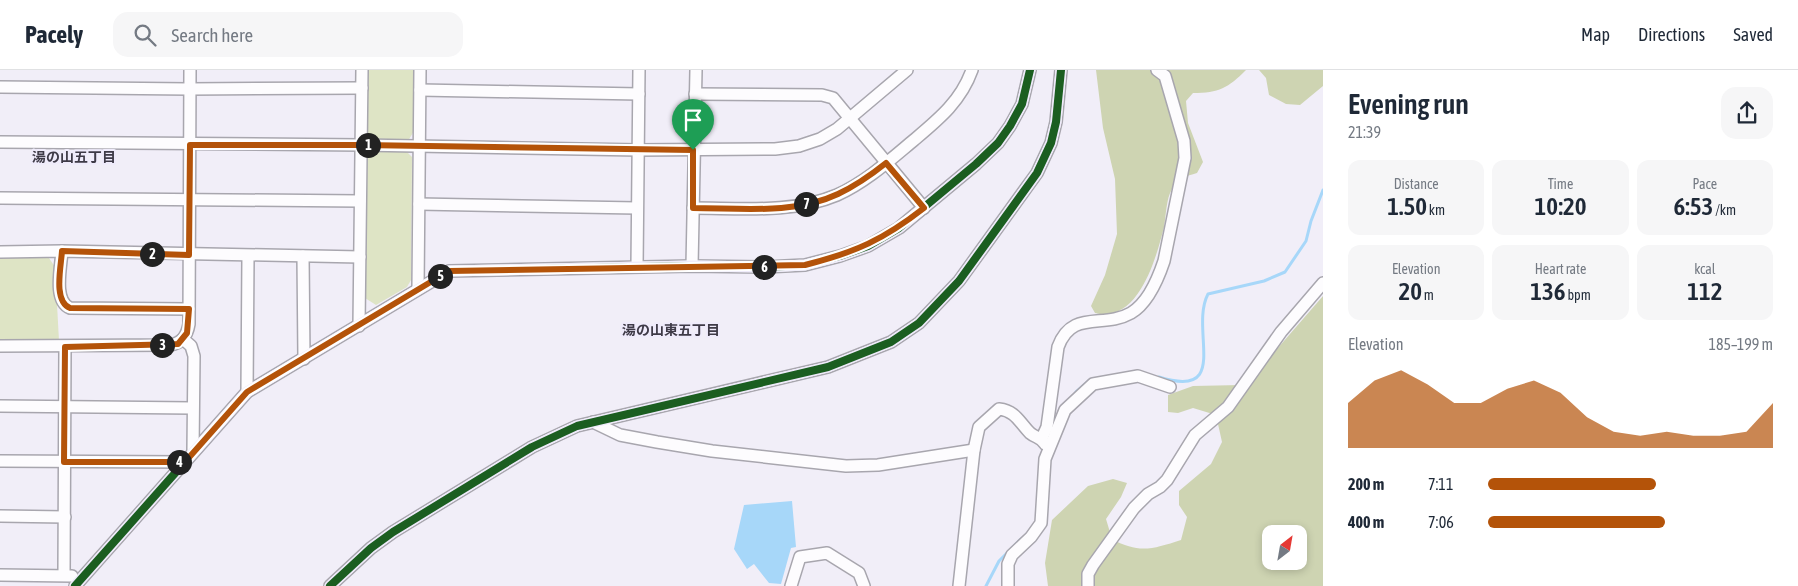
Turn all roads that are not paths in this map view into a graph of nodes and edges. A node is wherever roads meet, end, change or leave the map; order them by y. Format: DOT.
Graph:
graph roads {
  1 [pos="190,70"];
  2 [pos="362,70"];
  3 [pos="420,70"];
  4 [pos="639,70"];
  5 [pos="696,70"];
  6 [pos="907,70"];
  7 [pos="972,70"];
  8 [pos="1030,70"];
  9 [pos="1061,70"];
  10 [pos="1157,70"];
  11 [pos="0,87"];
  12 [pos="362,88"];
  13 [pos="189,89"];
  14 [pos="420,90"];
  15 [pos="639,94"];
  16 [pos="696,94"];
  17 [pos="851,117"];
  18 [pos="0,142"];
  19 [pos="190,145"];
  20 [pos="362,145"];
  21 [pos="419,147"];
  22 [pos="639,150"];
  23 [pos="693,150"];
  24 [pos="886,163"];
  25 [pos="0,198"];
  26 [pos="189,199"];
  27 [pos="360,201"];
  28 [pos="419,204"];
  29 [pos="637,208"];
  30 [pos="693,208"];
  31 [pos="924,208"];
  32 [pos="62,251"];
  33 [pos="0,252"];
  34 [pos="189,255"];
  35 [pos="248,256"];
  36 [pos="303,256"];
  37 [pos="360,257"];
  38 [pos="637,266"];
  39 [pos="692,266"];
  40 [pos="1323,283"];
  41 [pos="418,289"];
  42 [pos="189,309"];
  43 [pos="359,326"];
  44 [pos="183,339"];
  45 [pos="0,346"];
  46 [pos="65,347"];
  47 [pos="304,359"];
  48 [pos="1170,387"];
  49 [pos="247,392"];
  50 [pos="0,406"];
  51 [pos="65,406"];
  52 [pos="192,408"];
  53 [pos="593,422"];
  54 [pos="1042,438"];
  55 [pos="974,450"];
  56 [pos="193,451"];
  57 [pos="1049,451"];
  58 [pos="0,461"];
  59 [pos="64,462"];
  60 [pos="185,462"];
  61 [pos="0,516"];
  62 [pos="65,517"];
  63 [pos="0,575"];
  64 [pos="64,575"];
  65 [pos="78,582"];
  66 [pos="330,586"];
  67 [pos="791,586"];
  68 [pos="864,586"];
  69 [pos="959,586"];
  70 [pos="1008,586"];
  71 [pos="1088,586"];
  1 -- 13 [label="street"];
  2 -- 12 [label="street"];
  3 -- 14 [label="street"];
  4 -- 15 [label="street"];
  5 -- 16 [label="street"];
  6 -- 17 [label="street"];
  7 -- 24 [label="street"];
  8 -- 31 [label="street"];
  9 -- 53 [label="street"];
  10 -- 54 [label="street"];
  11 -- 13 [label="street"];
  12 -- 13 [label="street"];
  12 -- 20 [label="street"];
  13 -- 19 [label="street"];
  14 -- 15 [label="street"];
  14 -- 21 [label="street"];
  15 -- 22 [label="street"];
  16 -- 17 [label="street"];
  16 -- 23 [label="street"];
  17 -- 23 [label="street"];
  17 -- 24 [label="street"];
  18 -- 19 [label="street"];
  19 -- 20 [label="street"];
  19 -- 26 [label="street"];
  20 -- 21 [label="street"];
  20 -- 27 [label="street"];
  21 -- 22 [label="street"];
  21 -- 28 [label="street"];
  22 -- 23 [label="street"];
  22 -- 29 [label="street"];
  23 -- 30 [label="street"];
  24 -- 30 [label="street"];
  24 -- 31 [label="street"];
  25 -- 26 [label="street"];
  26 -- 27 [label="street"];
  26 -- 34 [label="street"];
  27 -- 37 [label="street"];
  28 -- 29 [label="street"];
  28 -- 41 [label="street"];
  29 -- 38 [label="street"];
  30 -- 39 [label="street"];
  31 -- 39 [label="street"];
  32 -- 33 [label="street"];
  32 -- 34 [label="street"];
  32 -- 42 [label="street"];
  34 -- 35 [label="street"];
  34 -- 42 [label="street"];
  35 -- 36 [label="street"];
  35 -- 49 [label="street"];
  36 -- 37 [label="street"];
  36 -- 47 [label="street"];
  37 -- 43 [label="street"];
  38 -- 39 [label="street"];
  38 -- 41 [label="street"];
  40 -- 71 [label="street"];
  41 -- 43 [label="street"];
  42 -- 44 [label="street"];
  43 -- 47 [label="street"];
  44 -- 46 [label="street"];
  44 -- 52 [label="street"];
  45 -- 46 [label="street"];
  46 -- 51 [label="street"];
  47 -- 49 [label="street"];
  48 -- 57 [label="street"];
  49 -- 56 [label="street"];
  50 -- 51 [label="street"];
  51 -- 52 [label="street"];
  51 -- 59 [label="street"];
  52 -- 56 [label="street"];
  53 -- 55 [label="street"];
  53 -- 66 [label="street"];
  54 -- 55 [label="street"];
  54 -- 57 [label="street"];
  55 -- 69 [label="street"];
  56 -- 60 [label="street"];
  57 -- 70 [label="street"];
  58 -- 59 [label="street"];
  59 -- 60 [label="street"];
  59 -- 62 [label="street"];
  60 -- 65 [label="street"];
  61 -- 62 [label="street"];
  62 -- 64 [label="street"];
  63 -- 64 [label="street"];
  64 -- 65 [label="street"];
  67 -- 68 [label="street"];
}
